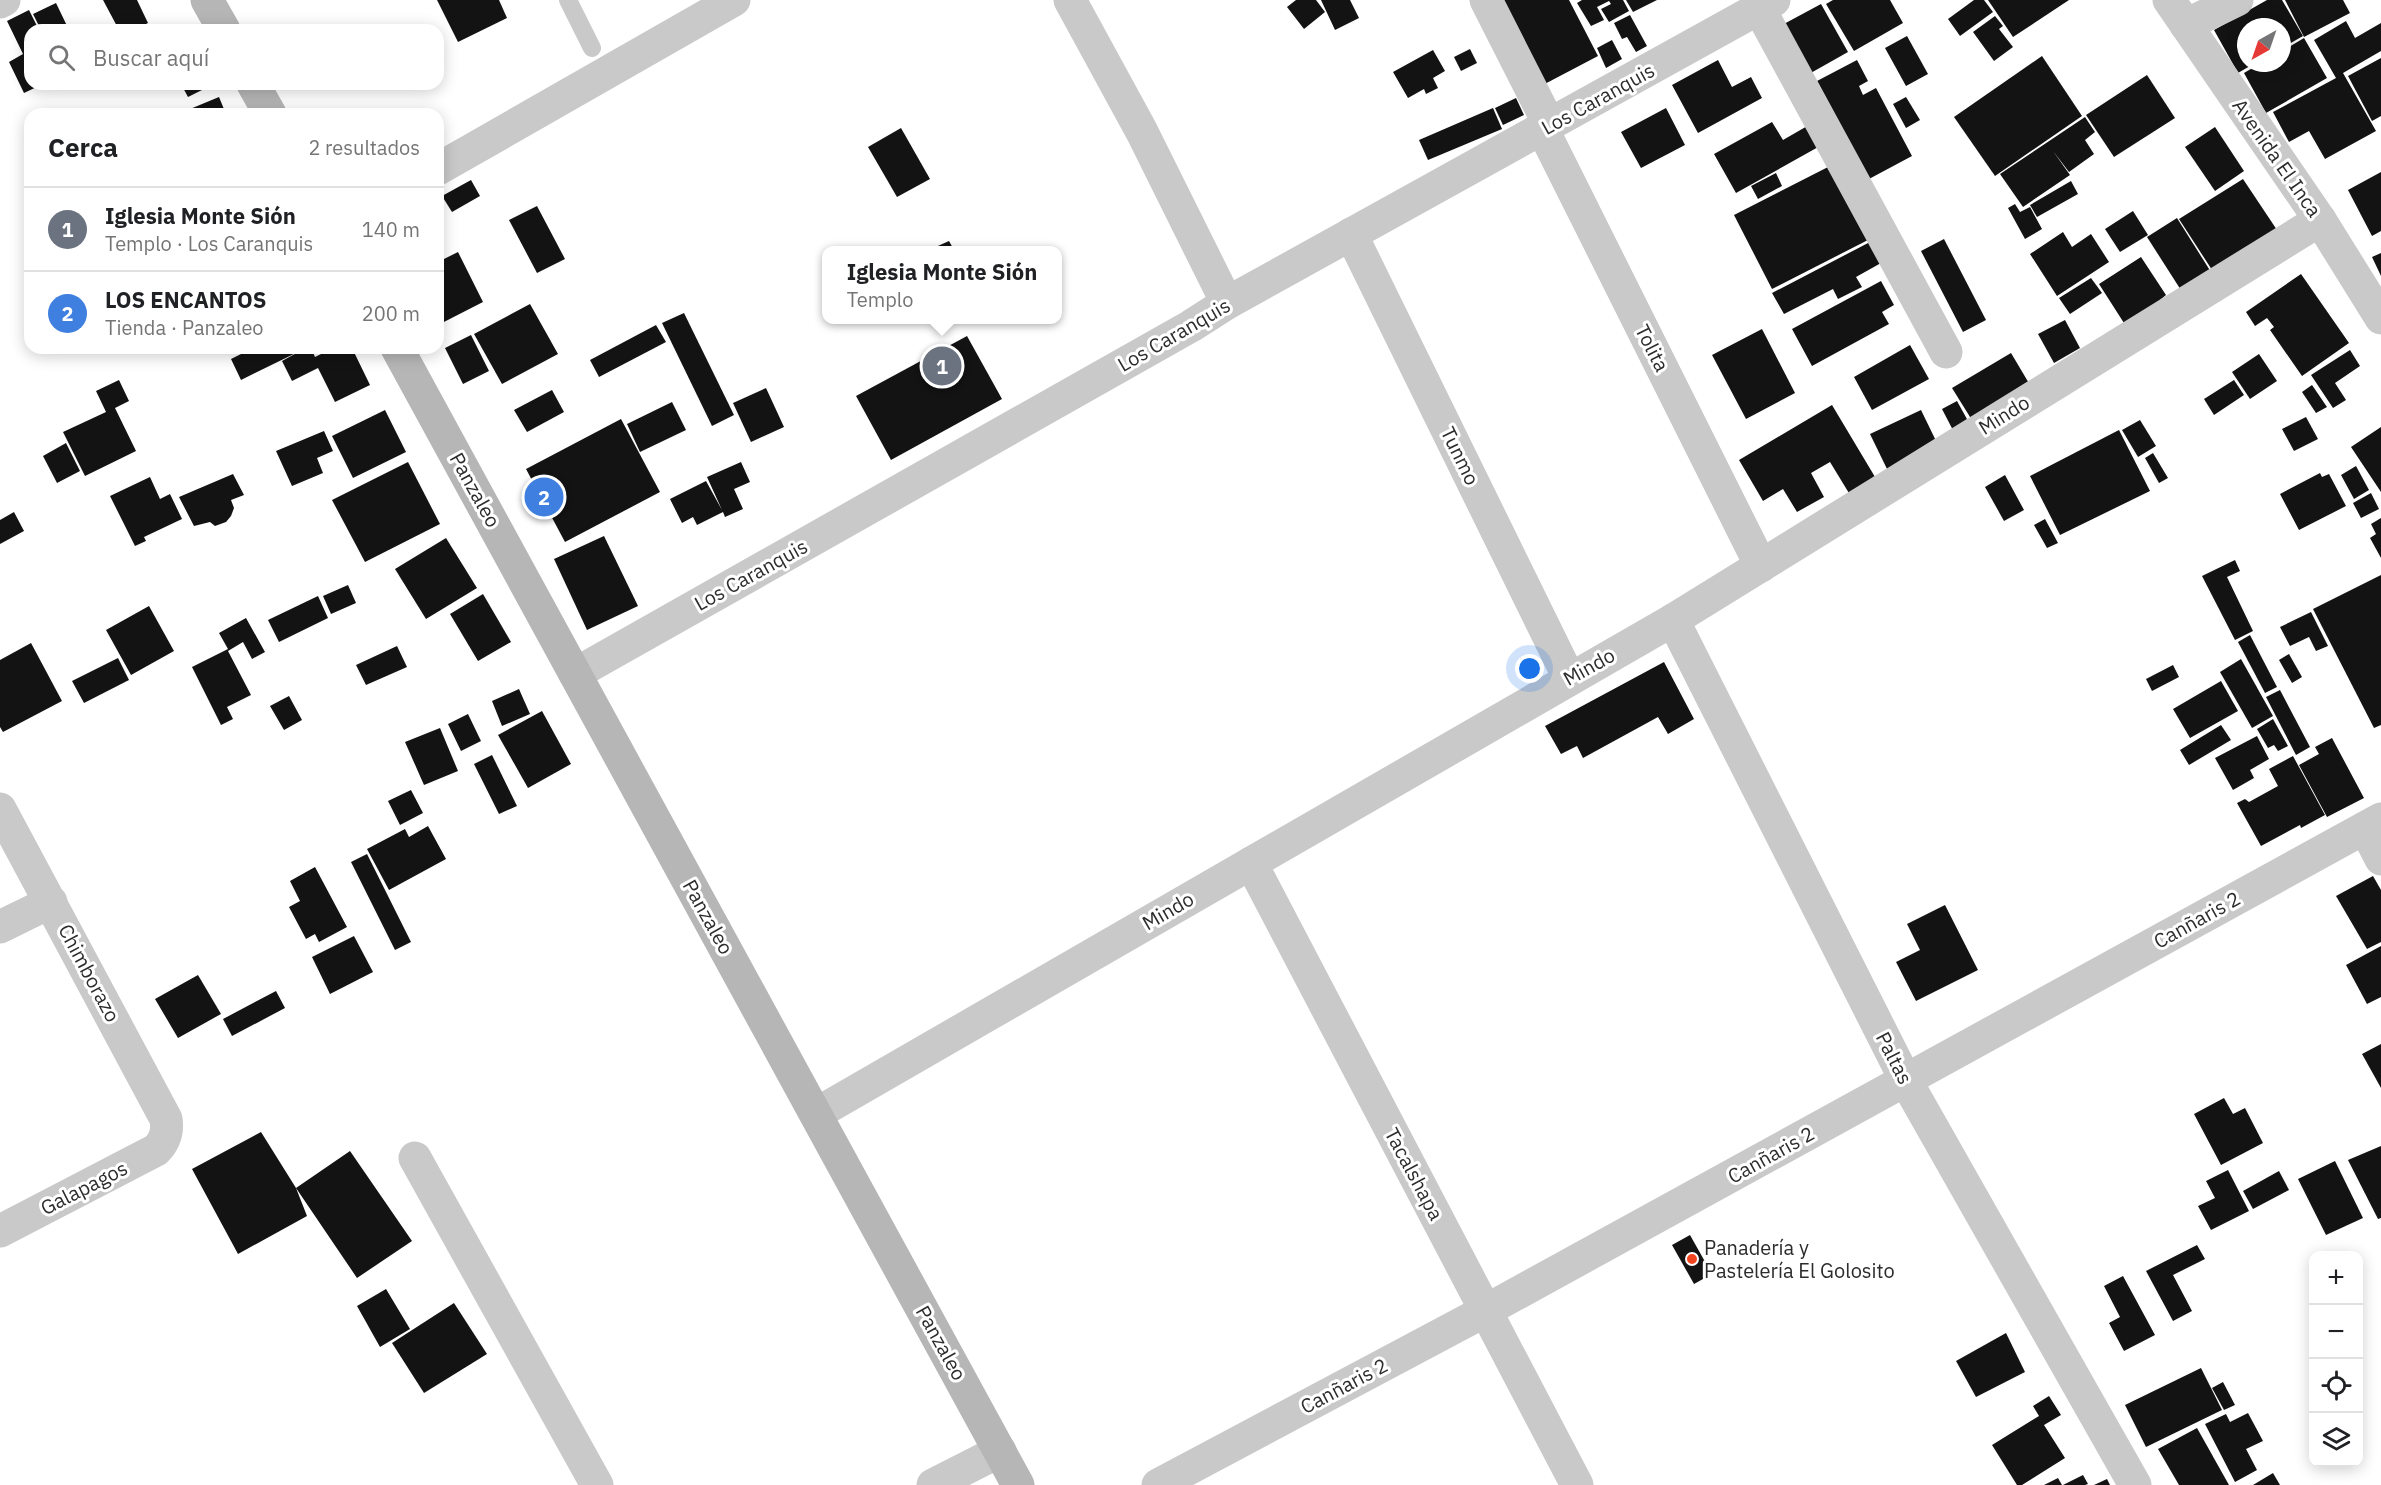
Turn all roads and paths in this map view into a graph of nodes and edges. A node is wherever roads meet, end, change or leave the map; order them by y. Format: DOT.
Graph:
graph roads {
  1 [pos="4,0"];
  2 [pos="568,0"];
  3 [pos="734,0"];
  4 [pos="1070,0"];
  5 [pos="1486,0"];
  6 [pos="2237,0"];
  7 [pos="0,2"];
  8 [pos="1766,4"];
  9 [pos="2177,13"];
  10 [pos="592,48"];
  11 [pos="256,90"];
  12 [pos="267,108"];
  13 [pos="1546,128"];
  14 [pos="444,166"];
  15 [pos="2320,220"];
  16 [pos="1352,234"];
  17 [pos="1227,303"];
  18 [pos="2381,318"];
  19 [pos="1946,352"];
  20 [pos="401,354"];
  21 [pos="1761,566"];
  22 [pos="1674,620"];
  23 [pos="575,674"];
  24 [pos="1569,678"];
  25 [pos="0,809"];
  26 [pos="2373,823"];
  27 [pos="2381,859"];
  28 [pos="1251,863"];
  29 [pos="51,902"];
  30 [pos="0,927"];
  31 [pos="1906,1082"];
  32 [pos="816,1114"];
  33 [pos="164,1140"];
  34 [pos="416,1158"];
  35 [pos="0,1232"];
  36 [pos="1485,1311"];
  37 [pos="1000,1451"];
  38 [pos="597,1485"];
  39 [pos="933,1485"];
  40 [pos="1018,1485"];
  41 [pos="1158,1485"];
  42 [pos="1577,1485"];
  43 [pos="2134,1485"];
  1 -- 7 [label="street"];
  2 -- 10 [label="lane"];
  3 -- 14 [label="street"];
  4 -- 17 [label="street"];
  5 -- 13 [label="street, Tolita"];
  6 -- 9 [label="street"];
  8 -- 13 [label="street, Los Caranquis"];
  8 -- 19 [label="street"];
  9 -- 15 [label="street, Avenida El Inca"];
  11 -- 12 [label="street"];
  13 -- 16 [label="street, Los Caranquis"];
  13 -- 21 [label="street, Tolita"];
  15 -- 18 [label="street, Avenida El Inca"];
  15 -- 21 [label="street, Mindo"];
  16 -- 17 [label="street, Los Caranquis"];
  16 -- 24 [label="street, Tunmo"];
  17 -- 23 [label="street, Los Caranquis"];
  20 -- 23 [label="street, Panzaleo"];
  21 -- 22 [label="street, Mindo"];
  22 -- 24 [label="street, Mindo"];
  22 -- 31 [label="street, Paltas"];
  23 -- 32 [label="street, Panzaleo"];
  24 -- 28 [label="street, Mindo"];
  25 -- 29 [label="street, Chimborazo"];
  26 -- 27 [label="street"];
  26 -- 31 [label="street, Canñaris 2"];
  28 -- 32 [label="street, Mindo"];
  28 -- 36 [label="street, Tacalshapa"];
  29 -- 30 [label="street"];
  29 -- 33 [label="street, Chimborazo"];
  31 -- 36 [label="street, Canñaris 2"];
  31 -- 43 [label="street, Paltas"];
  32 -- 37 [label="street, Panzaleo"];
  33 -- 35 [label="street, Galapagos"];
  34 -- 38 [label="street"];
  36 -- 41 [label="street, Canñaris 2"];
  36 -- 42 [label="street, Tacalshapa"];
  37 -- 39 [label="street"];
  37 -- 40 [label="street, Panzaleo"];
}
